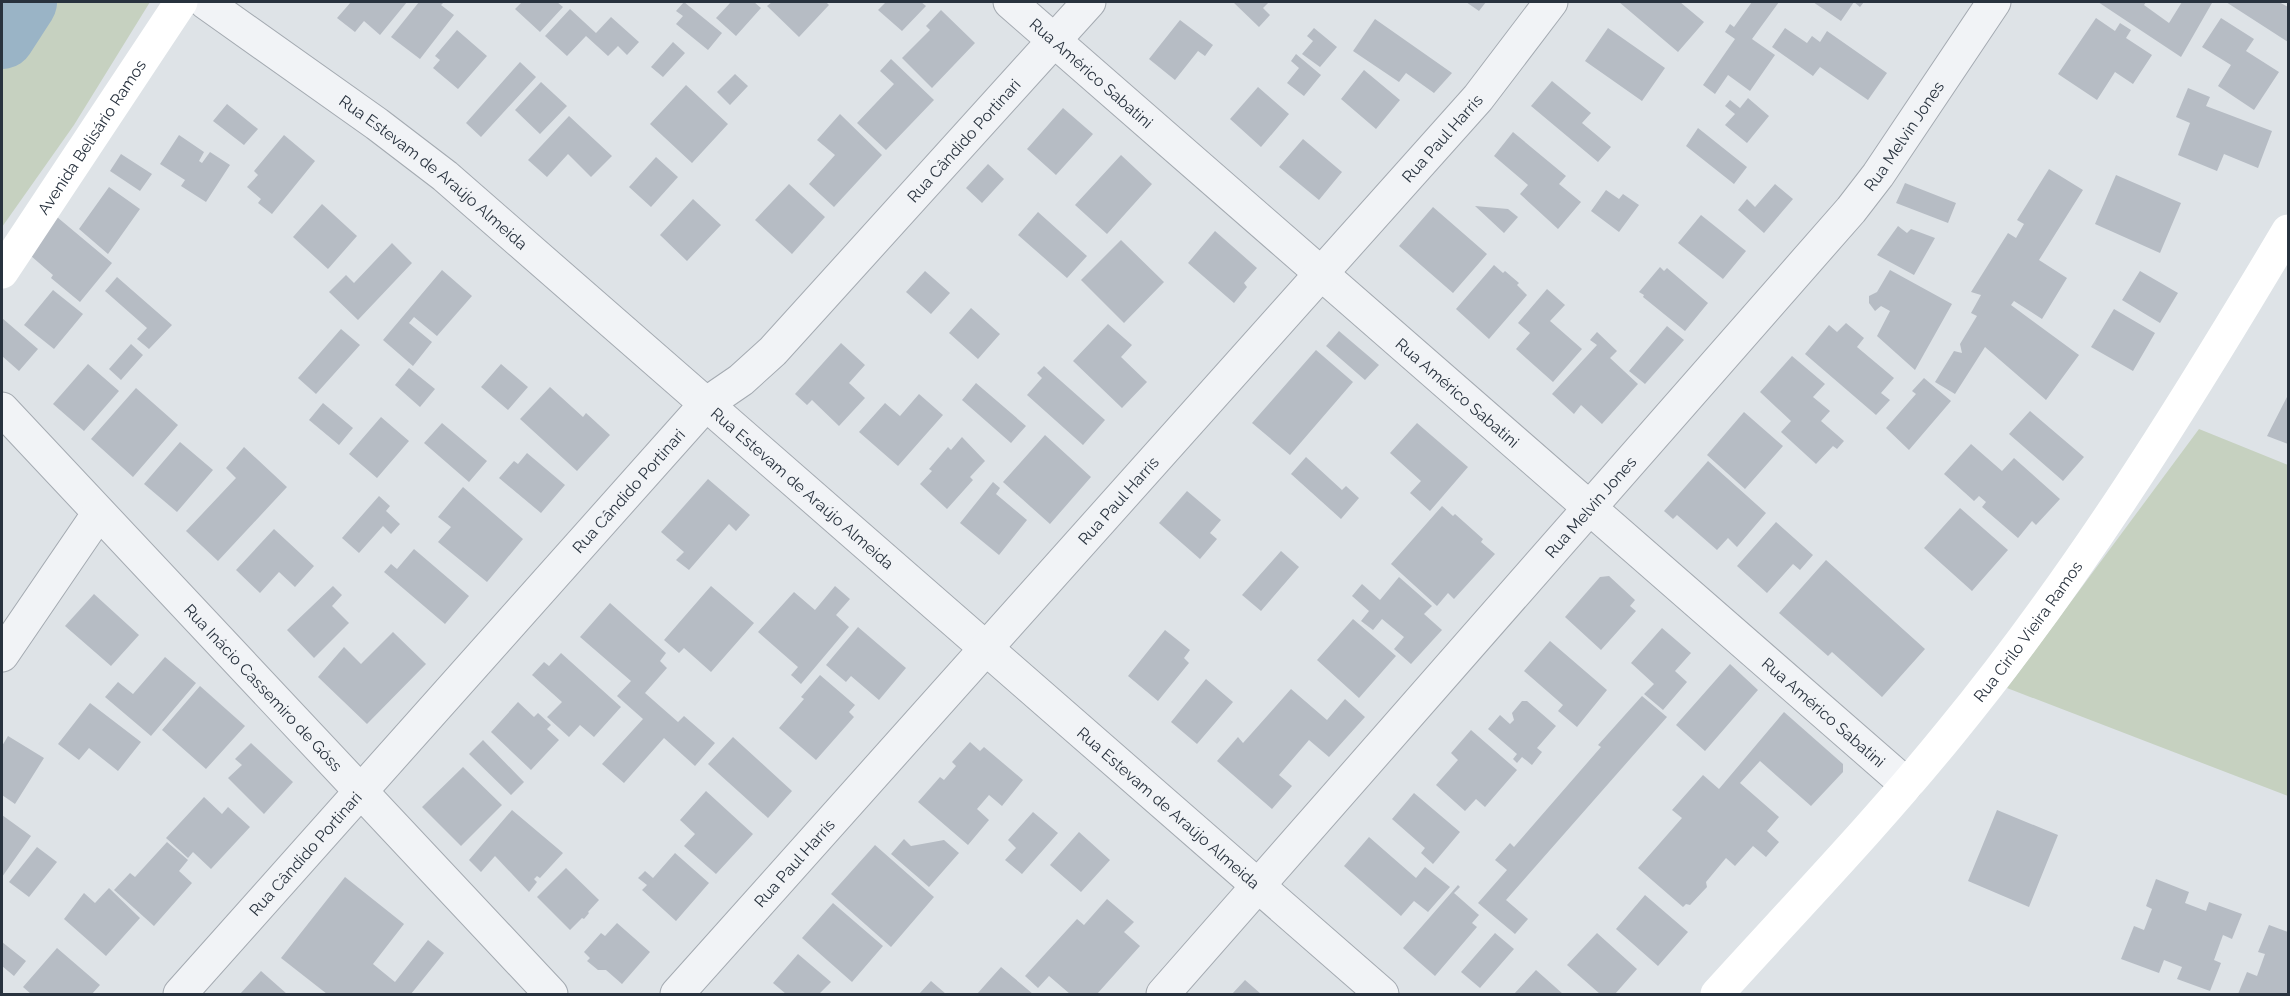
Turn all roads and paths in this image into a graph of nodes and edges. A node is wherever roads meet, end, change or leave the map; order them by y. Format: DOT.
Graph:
graph roads {
  1 [pos="181,2"];
  2 [pos="205,2"];
  3 [pos="1010,2"];
  4 [pos="1089,2"];
  5 [pos="1551,2"];
  6 [pos="1994,2"];
  7 [pos="1054,40"];
  8 [pos="2289,231"];
  9 [pos="2,272"];
  10 [pos="1322,273"];
  11 [pos="706,404"];
  12 [pos="2,409"];
  13 [pos="1590,508"];
  14 [pos="99,513"];
  15 [pos="986,648"];
  16 [pos="2,655"];
  17 [pos="1906,784"];
  18 [pos="360,792"];
  19 [pos="1258,886"];
  20 [pos="180,994"];
  21 [pos="551,994"];
  22 [pos="677,994"];
  23 [pos="1163,994"];
  24 [pos="1383,994"];
  25 [pos="1717,994"];
  1 -- 9 [label="main road, Avenida Belisário Ramos"];
  2 -- 11 [label="street, Rua Estevam de Araújo Almeida"];
  3 -- 7 [label="street, Rua Américo Sabatini"];
  4 -- 7 [label="street, Rua Cândido Portinari"];
  5 -- 10 [label="street, Rua Paul Harris"];
  6 -- 13 [label="street, Rua Melvin Jones"];
  7 -- 10 [label="street, Rua Américo Sabatini"];
  7 -- 11 [label="street, Rua Cândido Portinari"];
  8 -- 17 [label="main road, Rua Cirilo Vieira Ramos"];
  10 -- 13 [label="street, Rua Américo Sabatini"];
  10 -- 15 [label="street, Rua Paul Harris"];
  11 -- 15 [label="street, Rua Estevam de Araújo Almeida"];
  11 -- 18 [label="street, Rua Cândido Portinari"];
  12 -- 14 [label="street, Rua Inácio Cassemiro de Góss"];
  13 -- 17 [label="street, Rua Américo Sabatini"];
  13 -- 19 [label="street, Rua Melvin Jones"];
  14 -- 16 [label="street"];
  14 -- 18 [label="street, Rua Inácio Cassemiro de Góss"];
  15 -- 19 [label="street, Rua Estevam de Araújo Almeida"];
  15 -- 22 [label="street, Rua Paul Harris"];
  17 -- 25 [label="main road, Rua Cirilo Vieira Ramos"];
  18 -- 20 [label="street, Rua Cândido Portinari"];
  18 -- 21 [label="street, Rua Inácio Cassemiro de Góss"];
  19 -- 23 [label="street, Rua Melvin Jones"];
  19 -- 24 [label="street, Rua Estevam de Araújo Almeida"];
}
